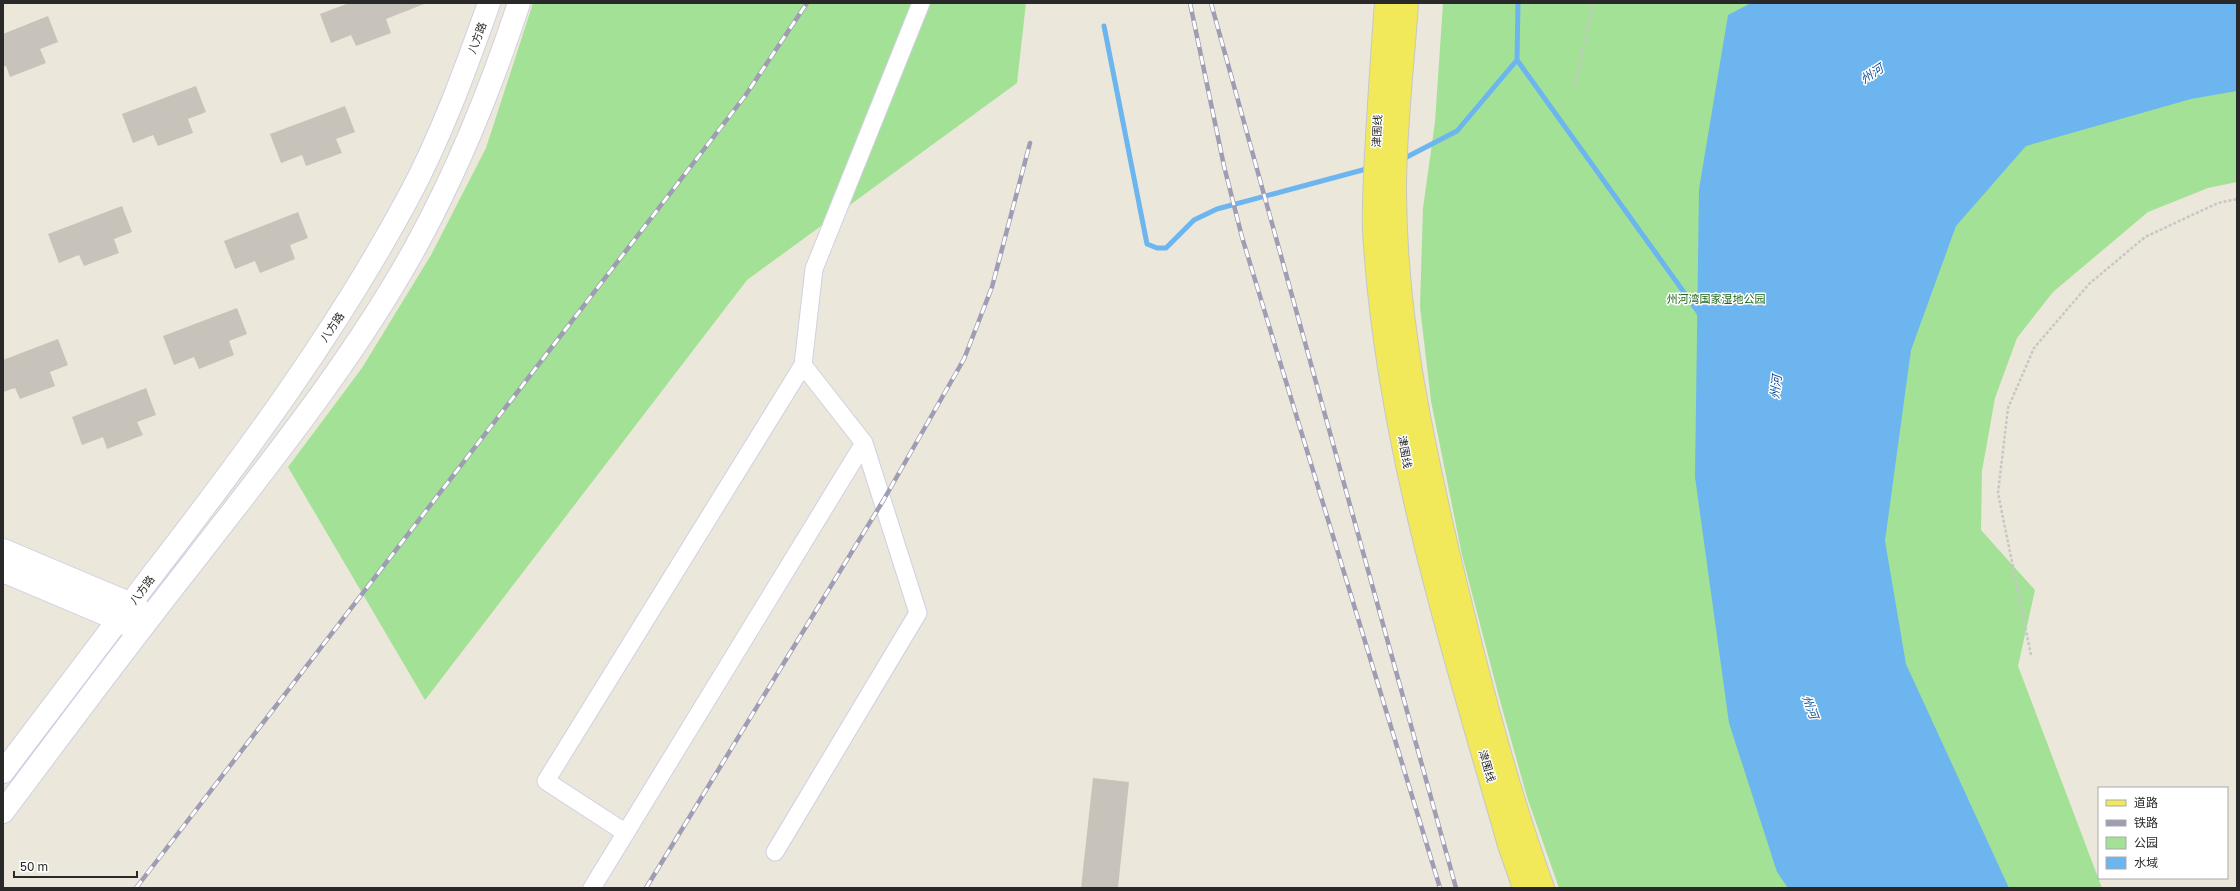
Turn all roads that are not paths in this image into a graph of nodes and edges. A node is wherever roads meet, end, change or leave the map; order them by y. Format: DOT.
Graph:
graph roads {
  1 [pos="489,3"];
  2 [pos="519,3"];
  3 [pos="921,3"];
  4 [pos="1386,3"];
  5 [pos="1407,3"];
  6 [pos="1385,192"];
  7 [pos="802,365"];
  8 [pos="864,443"];
  9 [pos="3,550"];
  10 [pos="3,572"];
  11 [pos="125,612"];
  12 [pos="144,624"];
  13 [pos="3,772"];
  14 [pos="3,812"];
  15 [pos="626,833"];
  16 [pos="775,852"];
  17 [pos="592,888"];
  18 [pos="1524,888"];
  19 [pos="1543,888"];
  1 -- 11 [label="main road, 八方路"];
  2 -- 12 [label="main road, 八方路"];
  3 -- 7 [label="street"];
  4 -- 6 [label="main road, 津围线"];
  5 -- 6 [label="main road, 津围线"];
  6 -- 18 [label="main road, 津围线"];
  6 -- 19 [label="main road, 津围线"];
  7 -- 8 [label="street"];
  7 -- 15 [label="street"];
  8 -- 15 [label="street"];
  8 -- 16 [label="street"];
  9 -- 11 [label="main road"];
  10 -- 11 [label="main road"];
  11 -- 12 [label="main road"];
  11 -- 13 [label="main road, 八方路"];
  12 -- 14 [label="main road, 八方路"];
  15 -- 17 [label="street"];
}
